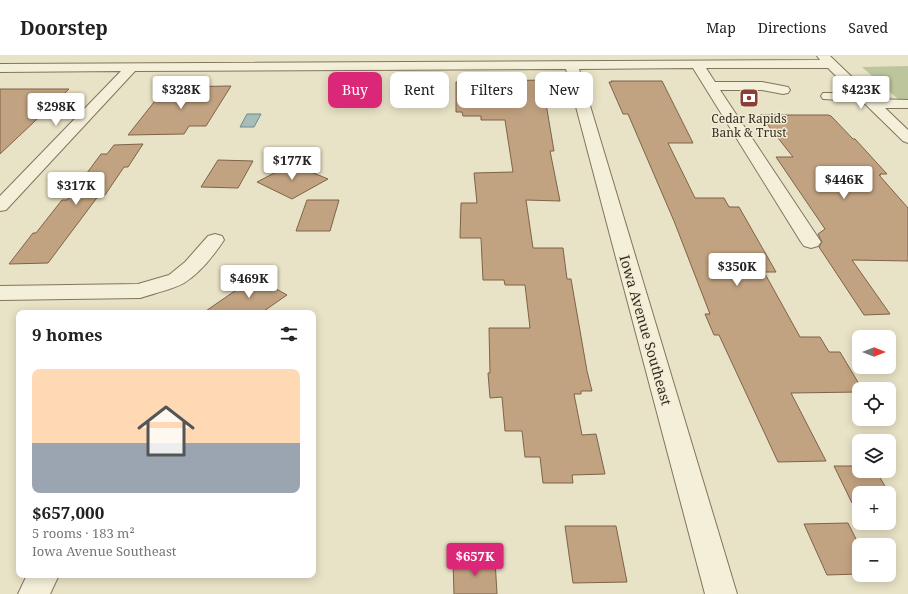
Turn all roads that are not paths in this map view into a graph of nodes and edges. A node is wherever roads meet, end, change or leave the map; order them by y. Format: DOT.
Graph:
graph roads {
  1 [pos="8,56"];
  2 [pos="828,60"];
  3 [pos="240,61"];
  4 [pos="0,62"];
  5 [pos="571,65"];
  6 [pos="697,65"];
  7 [pos="132,67"];
  8 [pos="0,68"];
  9 [pos="711,86"];
  10 [pos="783,90"];
  11 [pos="828,96"];
  12 [pos="869,100"];
  13 [pos="908,104"];
  14 [pos="908,138"];
  15 [pos="0,206"];
  16 [pos="216,240"];
  17 [pos="811,242"];
  18 [pos="0,292"];
  19 [pos="42,578"];
  20 [pos="34,594"];
  21 [pos="721,594"];
  1 -- 4 [label="street"];
  2 -- 6 [label="street"];
  2 -- 12 [label="street"];
  3 -- 5 [label="street"];
  3 -- 7 [label="street"];
  5 -- 6 [label="street"];
  5 -- 21 [label="street, Iowa Avenue Southeast"];
  6 -- 9 [label="street"];
  7 -- 8 [label="street"];
  7 -- 15 [label="street"];
  9 -- 10 [label="street"];
  9 -- 17 [label="street"];
  11 -- 12 [label="street"];
  12 -- 13 [label="street"];
  12 -- 14 [label="street"];
  16 -- 18 [label="street"];
  19 -- 20 [label="street"];
}
